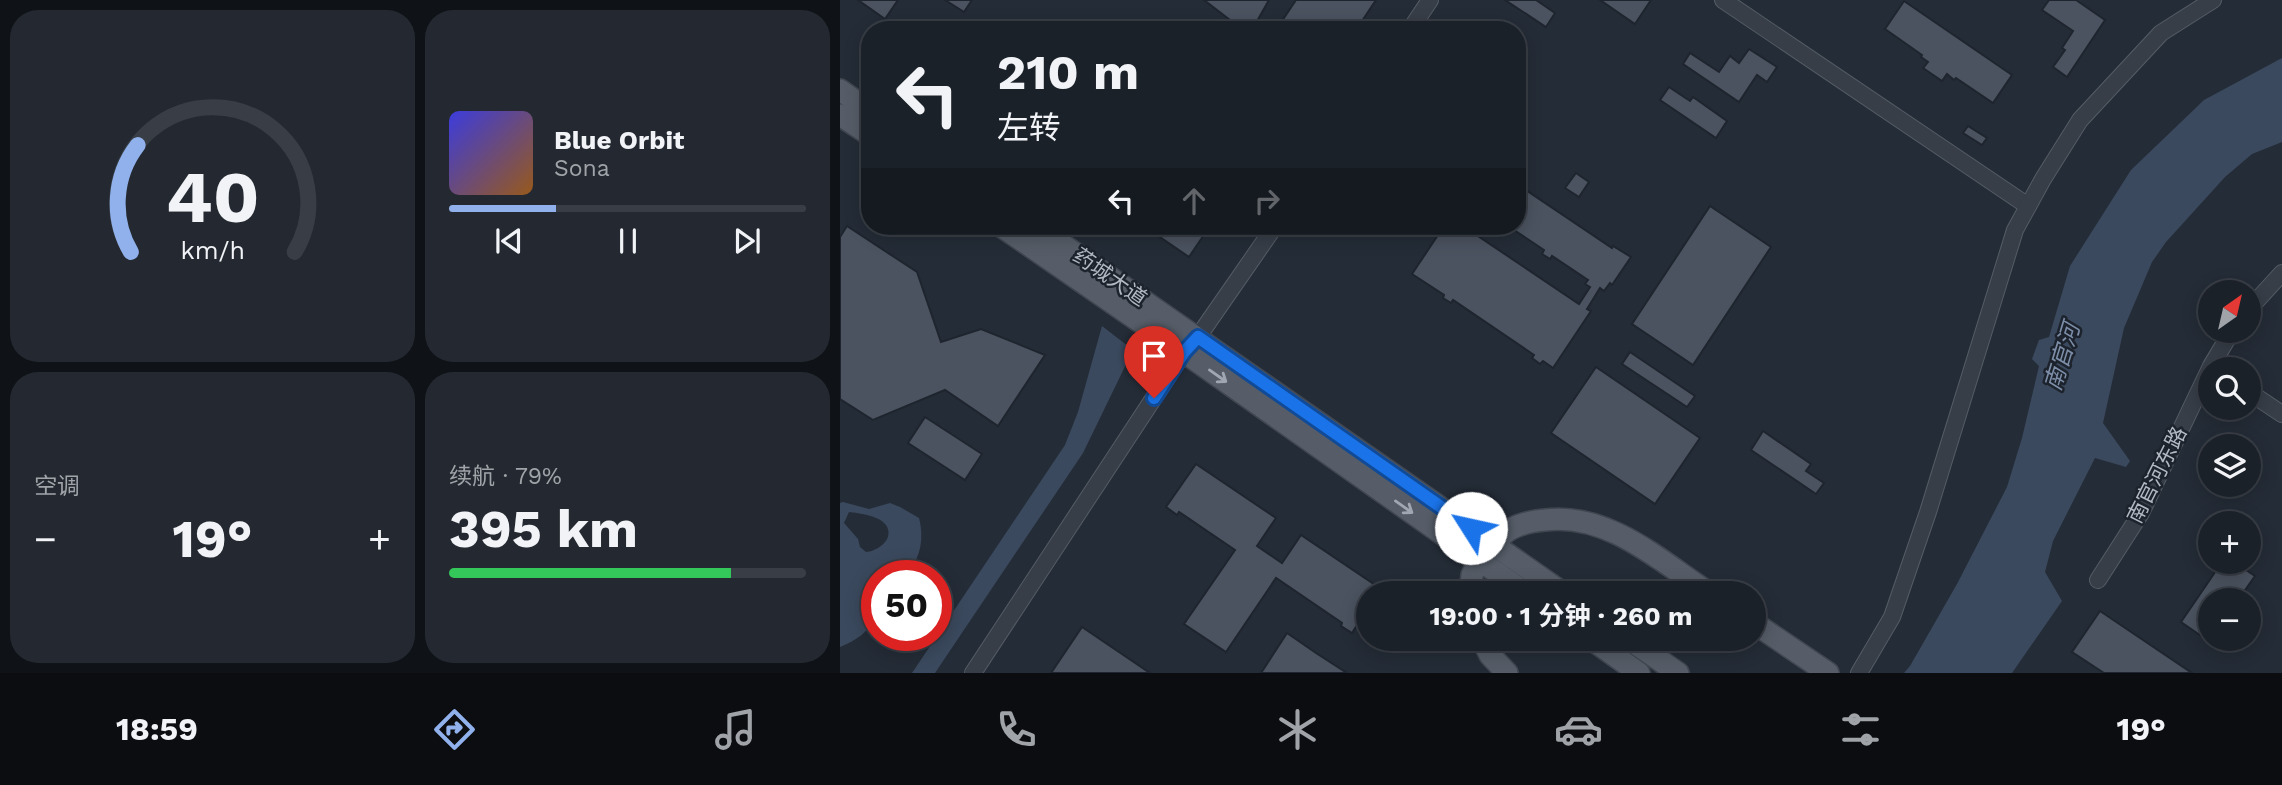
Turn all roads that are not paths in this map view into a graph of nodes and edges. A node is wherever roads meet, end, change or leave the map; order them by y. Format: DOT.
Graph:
graph roads {
  1 [pos="1430,0"];
  2 [pos="1723,0"];
  3 [pos="2213,0"];
  4 [pos="1415,21"];
  5 [pos="840,90"];
  6 [pos="861,105"];
  7 [pos="840,115"];
  8 [pos="861,129"];
  9 [pos="2028,206"];
  10 [pos="1015,235"];
  11 [pos="1048,235"];
  12 [pos="1269,235"];
  13 [pos="2282,272"];
  14 [pos="2261,296"];
  15 [pos="1191,345"];
  16 [pos="2198,398"];
  17 [pos="2261,400"];
  18 [pos="2282,414"];
  19 [pos="1486,552"];
  20 [pos="2098,580"];
  21 [pos="1471,581"];
  22 [pos="1514,581"];
  23 [pos="1540,581"];
  24 [pos="1691,581"];
  25 [pos="1766,631"];
  26 [pos="1488,651"];
  27 [pos="1608,651"];
  28 [pos="1646,651"];
  29 [pos="973,673"];
  30 [pos="1507,673"];
  31 [pos="1639,673"];
  32 [pos="1678,673"];
  33 [pos="1828,673"];
  34 [pos="1859,673"];
  1 -- 4 [label="street"];
  2 -- 9 [label="street"];
  3 -- 9 [label="street"];
  5 -- 6 [label="main road"];
  7 -- 8 [label="main road"];
  9 -- 34 [label="street"];
  10 -- 15 [label="main road, 药城大道"];
  11 -- 15 [label="main road, 药城大道"];
  12 -- 15 [label="street"];
  13 -- 14 [label="street"];
  15 -- 19 [label="main road, 药城大道"];
  15 -- 29 [label="street"];
  16 -- 20 [label="street, 南官河东路"];
  17 -- 18 [label="street"];
  19 -- 21 [label="main road"];
  19 -- 22 [label="main road, 药城大道"];
  19 -- 23 [label="main road, 药城大道"];
  19 -- 24 [label="main road"];
  25 -- 33 [label="main road"];
  26 -- 30 [label="main road"];
  27 -- 31 [label="main road"];
  28 -- 32 [label="main road"];
}
